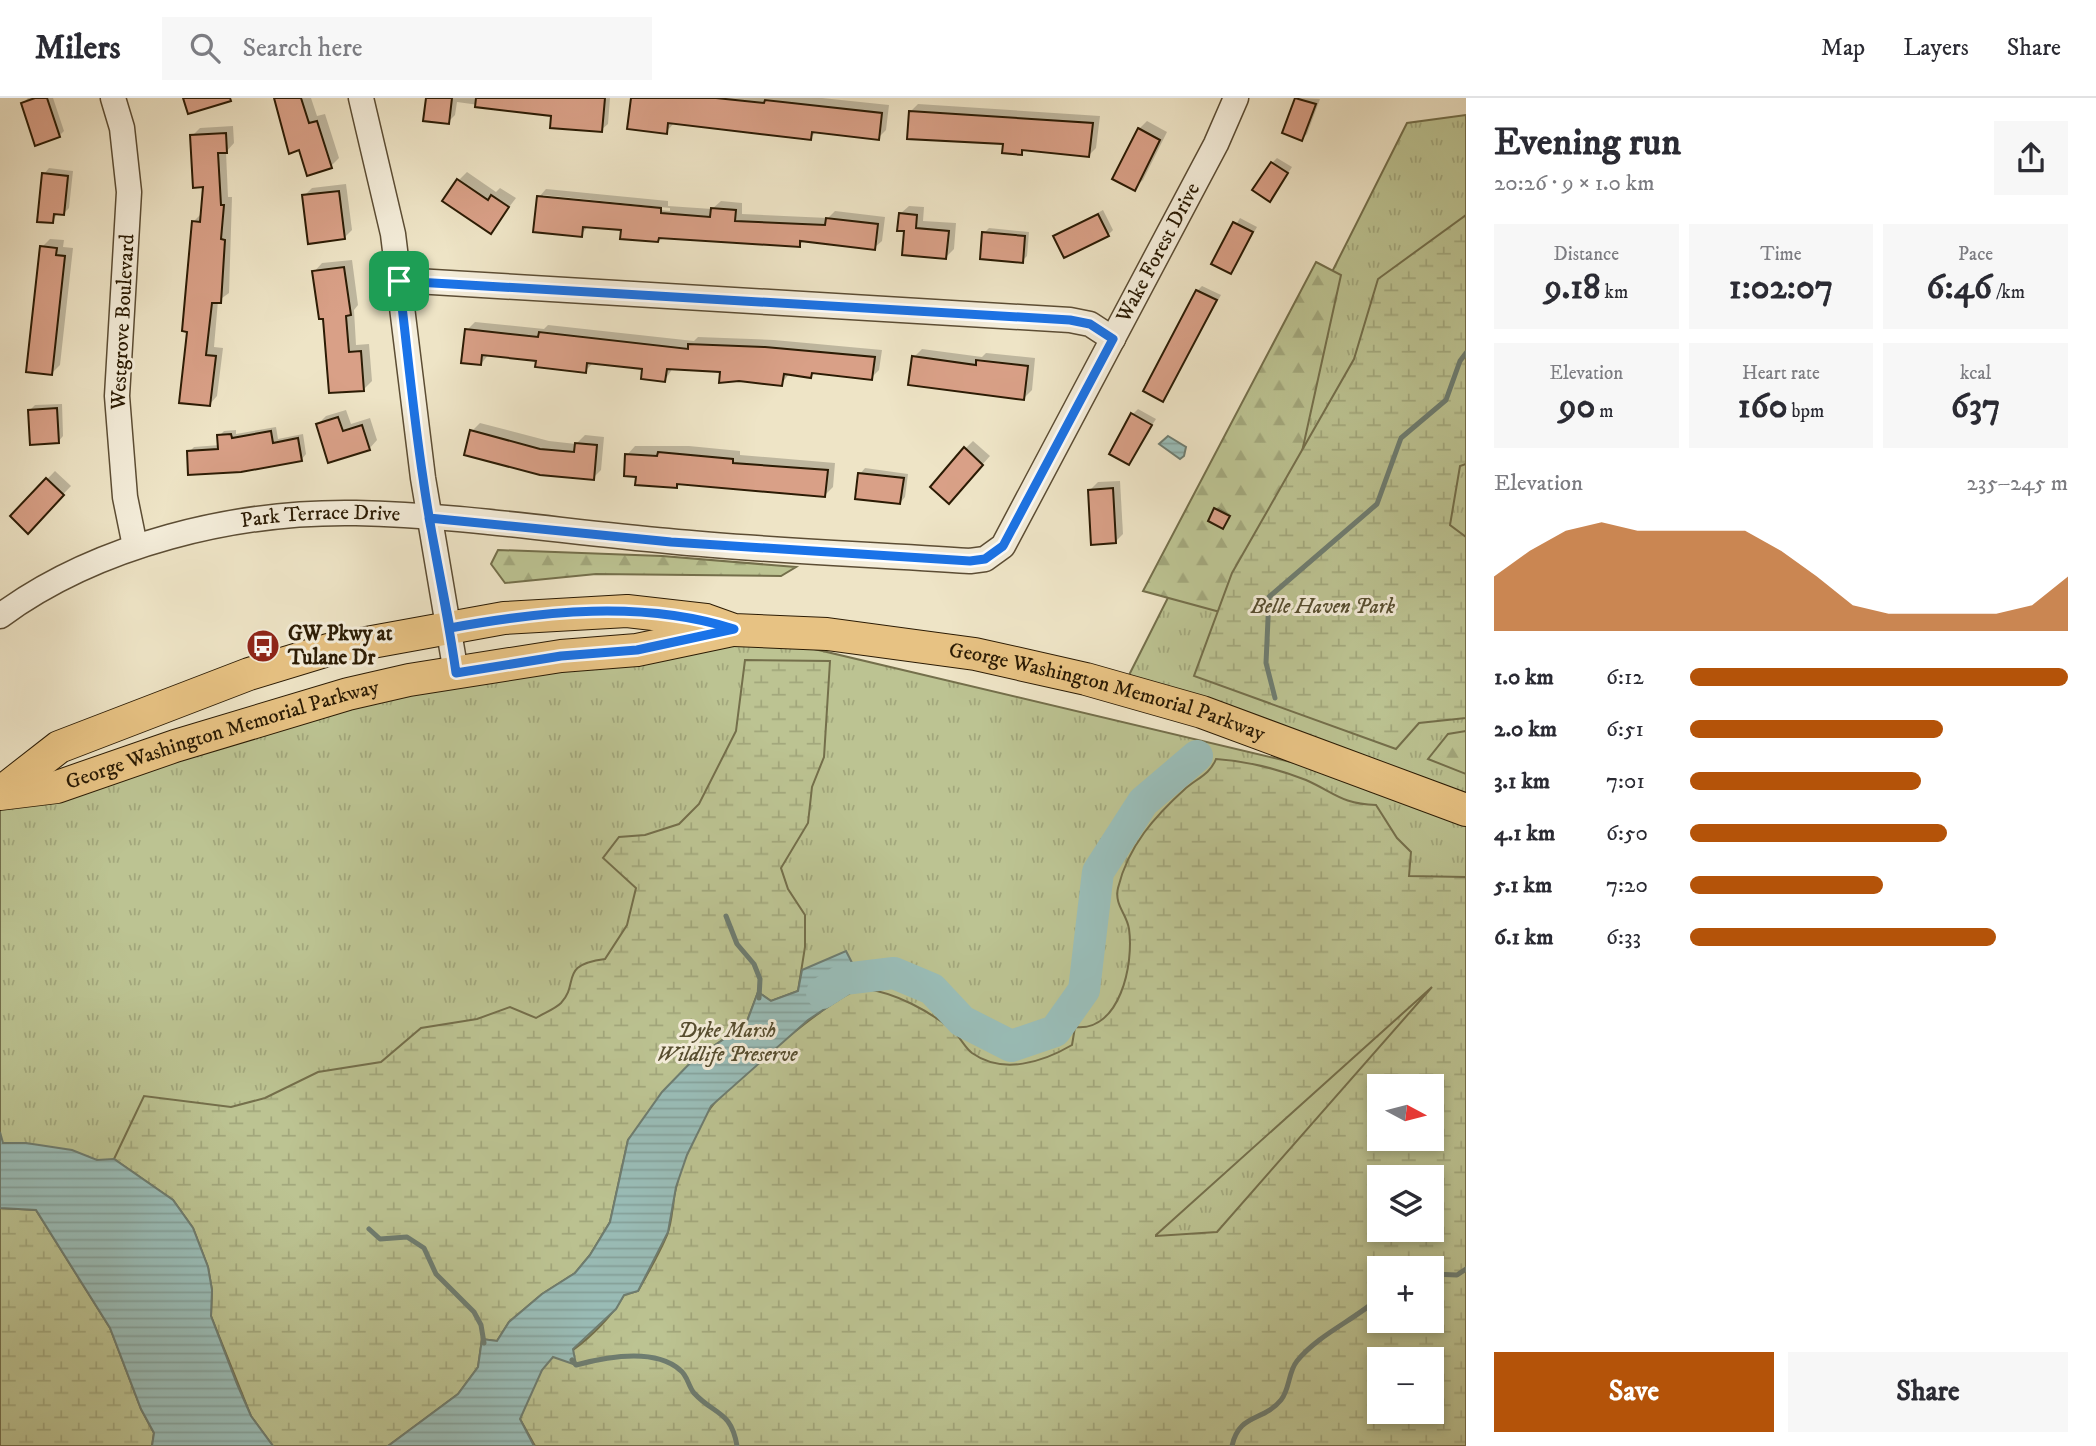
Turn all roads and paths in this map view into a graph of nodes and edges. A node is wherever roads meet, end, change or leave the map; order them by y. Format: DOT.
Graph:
graph roads {
  1 [pos="113,98"];
  2 [pos="361,98"];
  3 [pos="1236,98"];
  4 [pos="399,281"];
  5 [pos="1113,339"];
  6 [pos="429,518"];
  7 [pos="135,546"];
  8 [pos="995,554"];
  9 [pos="0,615"];
  10 [pos="450,628"];
  11 [pos="734,629"];
  12 [pos="456,673"];
  13 [pos="0,793"];
  14 [pos="1466,810"];
  1 -- 7 [label="street, Westgrove Boulevard"];
  2 -- 4 [label="street"];
  3 -- 5 [label="street, Wake Forest Drive"];
  4 -- 5 [label="street"];
  4 -- 6 [label="street"];
  5 -- 8 [label="street, Wake Forest Drive"];
  6 -- 7 [label="street, Park Terrace Drive"];
  6 -- 8 [label="street, Park Terrace Drive"];
  6 -- 10 [label="street"];
  7 -- 9 [label="street, Park Terrace Drive"];
  10 -- 11 [label="main road, George Washington Memorial Parkway"];
  10 -- 12 [label="street"];
  10 -- 13 [label="main road, George Washington Memorial Parkway"];
  11 -- 12 [label="main road, George Washington Memorial Parkway"];
  11 -- 14 [label="main road, George Washington Memorial Parkway"];
  12 -- 13 [label="main road, George Washington Memorial Parkway"];
}
